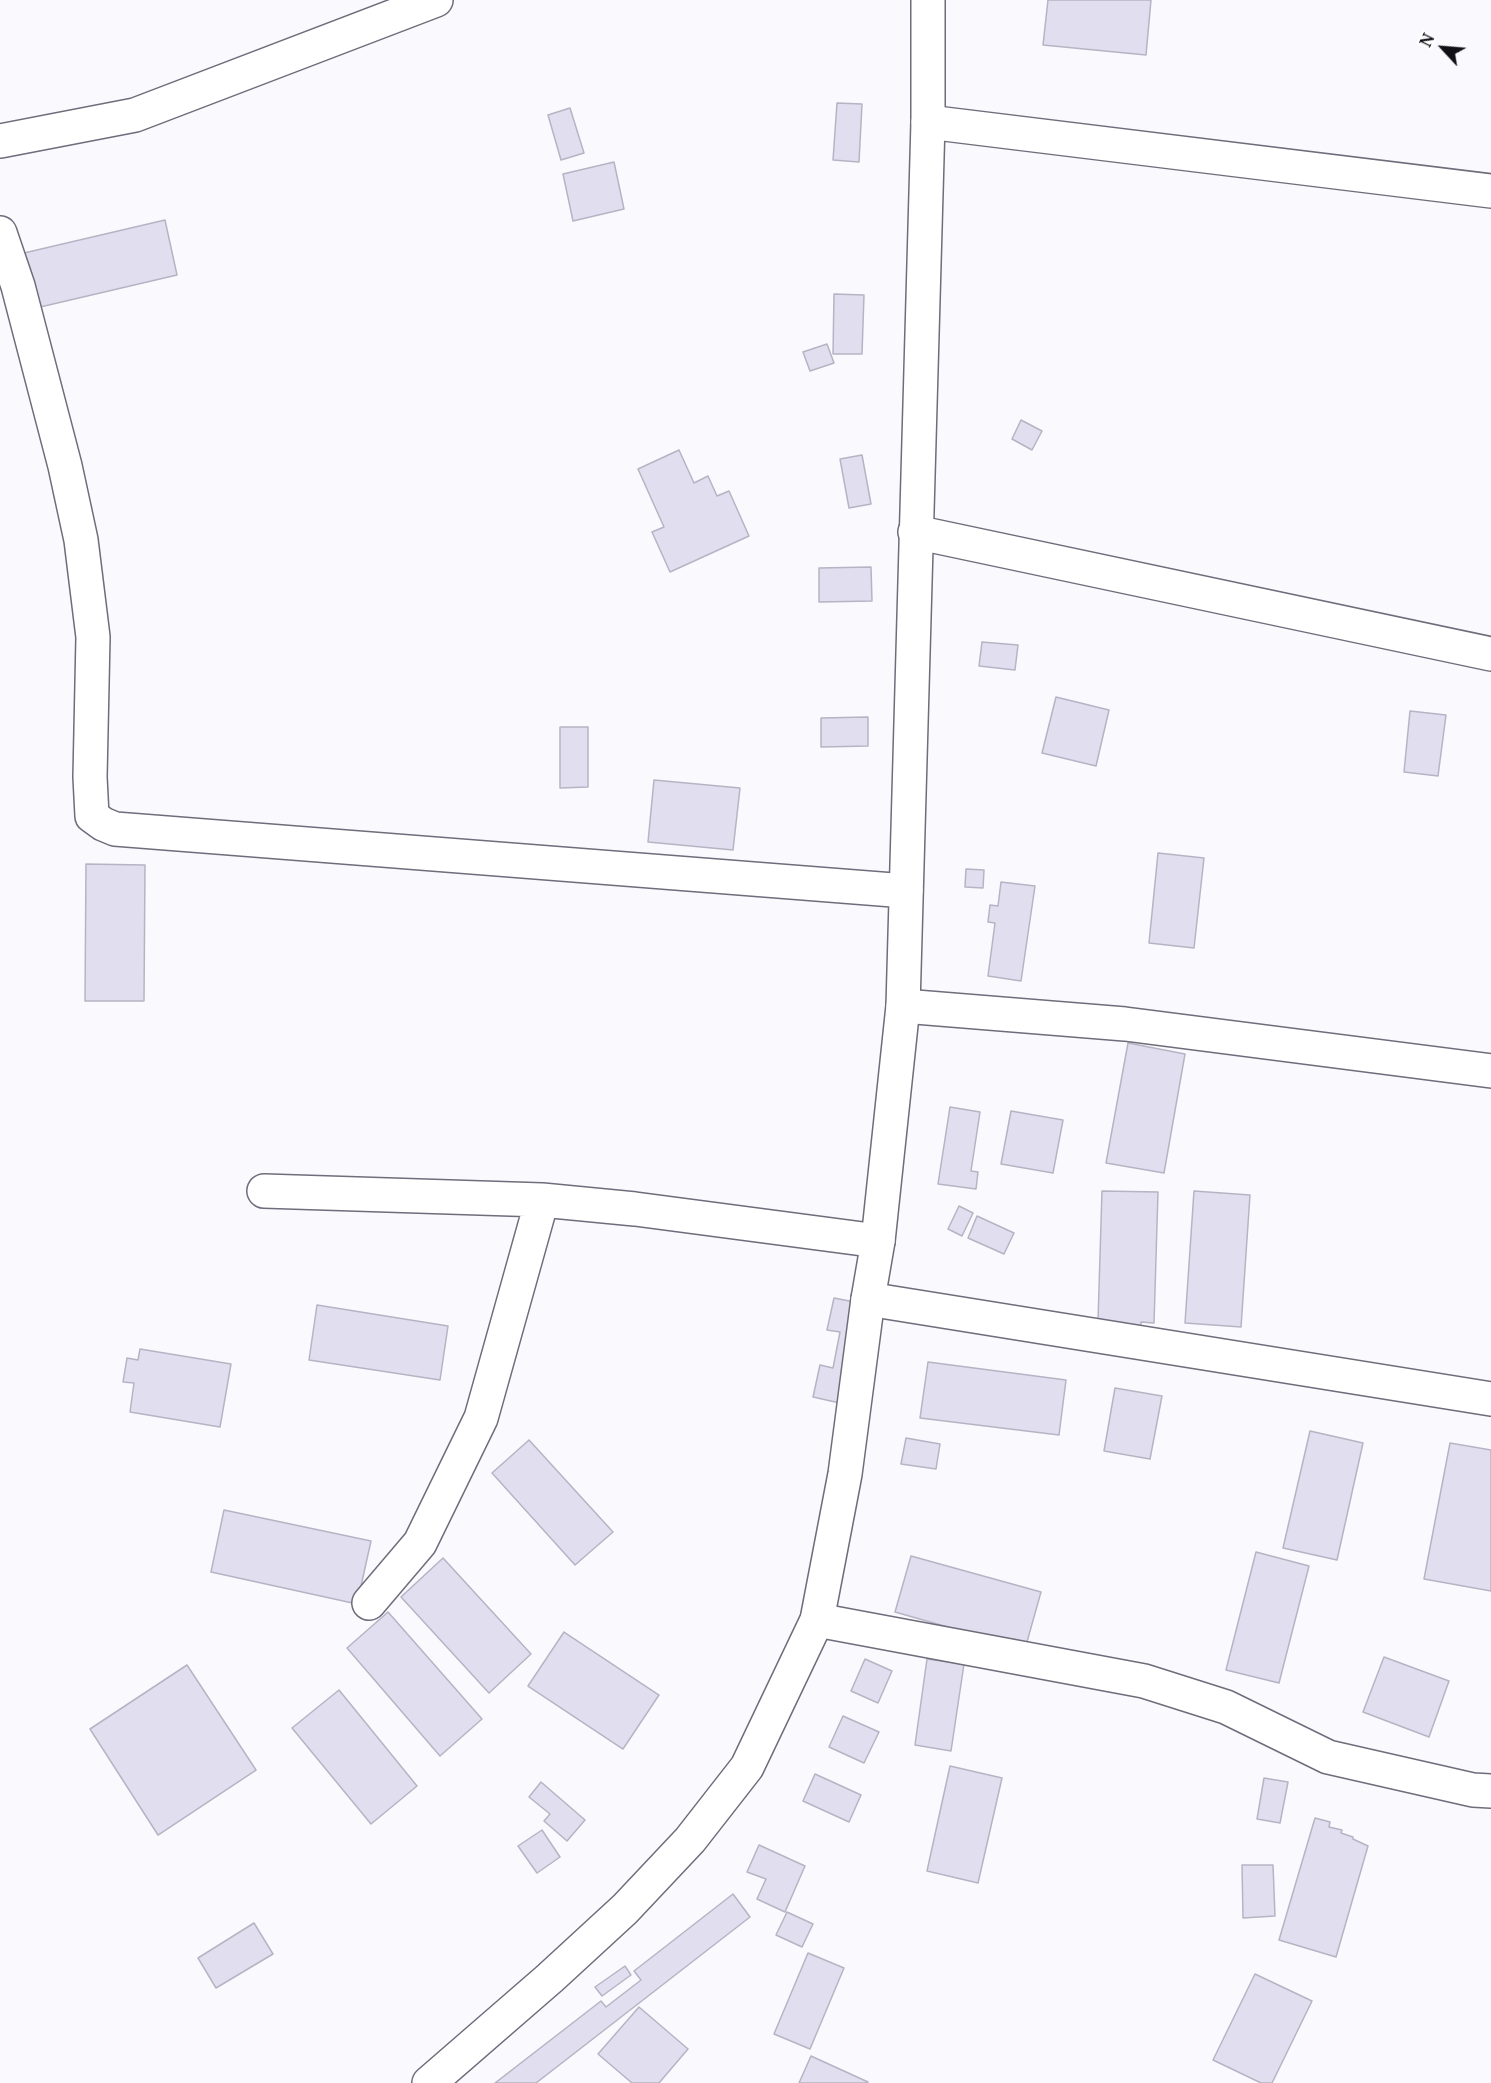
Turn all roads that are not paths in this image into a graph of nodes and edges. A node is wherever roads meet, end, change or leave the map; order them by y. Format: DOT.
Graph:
graph roads {
  1 [pos="436,0"];
  2 [pos="928,0"];
  3 [pos="928,122"];
  4 [pos="0,141"];
  5 [pos="1491,191"];
  6 [pos="0,233"];
  7 [pos="915,532"];
  8 [pos="1491,654"];
  9 [pos="906,891"];
  10 [pos="903,1006"];
  11 [pos="1491,1071"];
  12 [pos="264,1191"];
  13 [pos="542,1200"];
  14 [pos="878,1241"];
  15 [pos="868,1299"];
  16 [pos="1491,1399"];
  17 [pos="369,1604"];
  18 [pos="817,1620"];
  19 [pos="1491,1791"];
  20 [pos="429,2083"];
  1 -- 4 [label="street"];
  2 -- 3 [label="street"];
  3 -- 5 [label="street"];
  3 -- 7 [label="street"];
  6 -- 9 [label="street"];
  7 -- 8 [label="street"];
  7 -- 9 [label="street"];
  9 -- 10 [label="street"];
  10 -- 11 [label="street"];
  10 -- 14 [label="street"];
  12 -- 13 [label="street"];
  13 -- 14 [label="street"];
  13 -- 17 [label="street"];
  14 -- 15 [label="street"];
  15 -- 16 [label="street"];
  15 -- 18 [label="street"];
  18 -- 19 [label="street"];
  18 -- 20 [label="street"];
}
